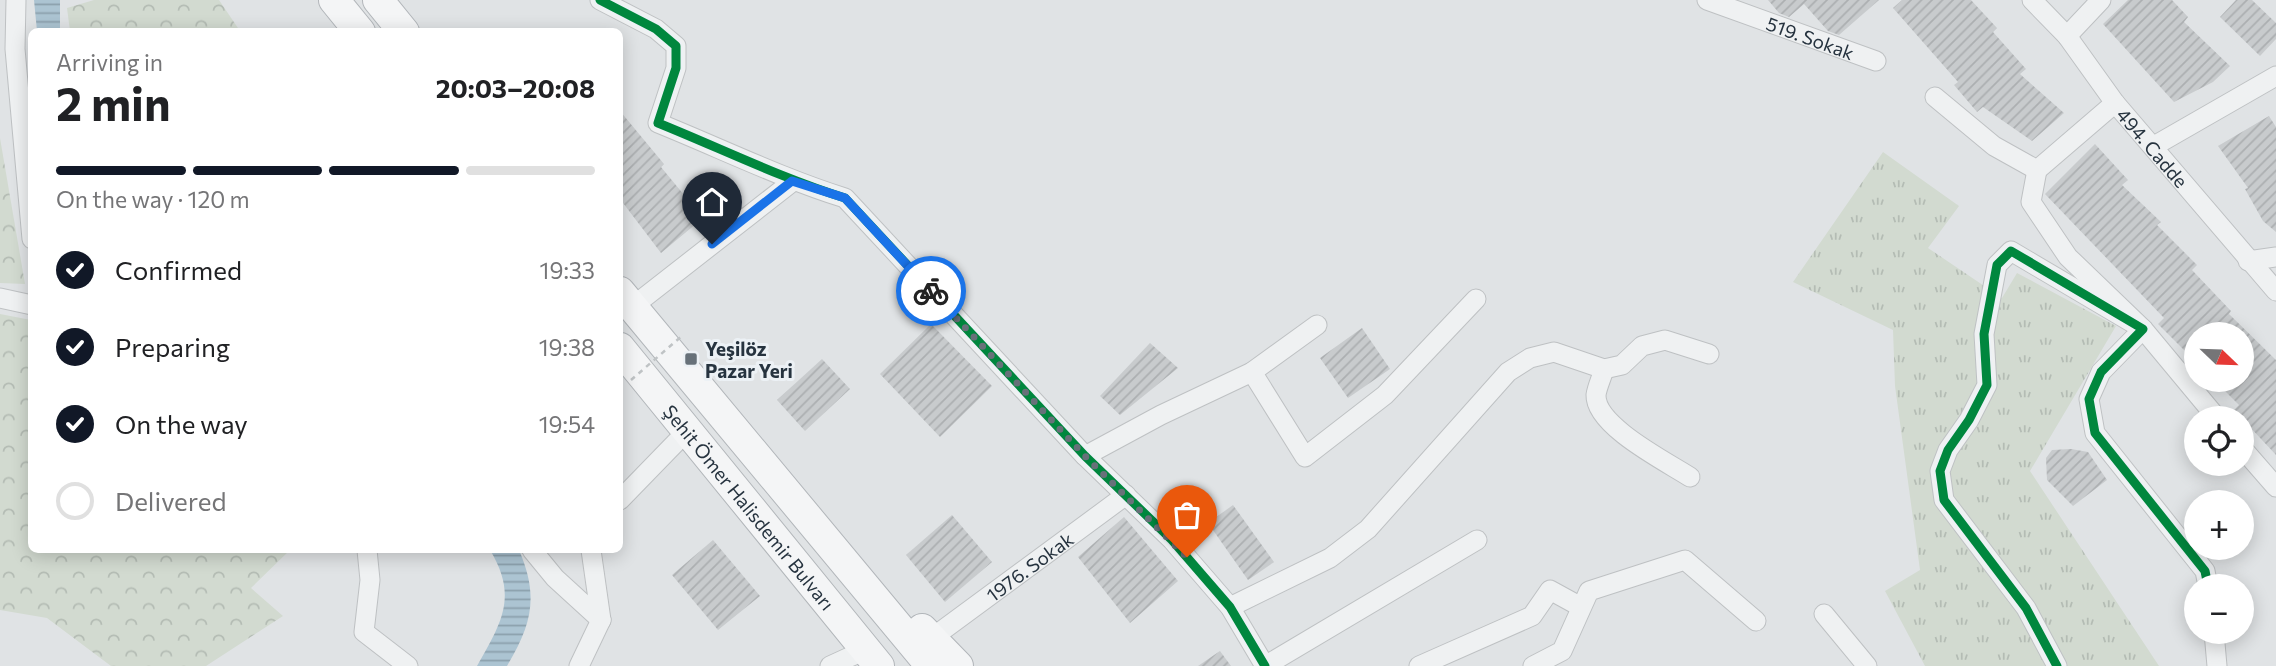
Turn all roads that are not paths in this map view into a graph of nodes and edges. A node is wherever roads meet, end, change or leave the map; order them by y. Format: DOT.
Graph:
graph roads {
  1 [pos="16,0"];
  2 [pos="334,0"];
  3 [pos="378,0"];
  4 [pos="600,0"];
  5 [pos="1707,0"];
  6 [pos="2032,0"];
  7 [pos="2101,0"];
  8 [pos="357,28"];
  9 [pos="401,28"];
  10 [pos="2067,36"];
  11 [pos="1876,61"];
  12 [pos="2276,76"];
  13 [pos="1935,97"];
  14 [pos="2115,103"];
  15 [pos="2154,146"];
  16 [pos="2037,170"];
  17 [pos="792,181"];
  18 [pos="28,194"];
  19 [pos="2276,257"];
  20 [pos="2248,261"];
  21 [pos="2276,291"];
  22 [pos="0,298"];
  23 [pos="626,299"];
  24 [pos="1476,299"];
  25 [pos="28,304"];
  26 [pos="1317,326"];
  27 [pos="2143,329"];
  28 [pos="623,352"];
  29 [pos="1709,354"];
  30 [pos="1604,369"];
  31 [pos="1252,372"];
  32 [pos="2207,406"];
  33 [pos="688,430"];
  34 [pos="1085,456"];
  35 [pos="2254,462"];
  36 [pos="1690,477"];
  37 [pos="2276,487"];
  38 [pos="1126,495"];
  39 [pos="623,497"];
  40 [pos="1477,540"];
  41 [pos="367,553"];
  42 [pos="534,553"];
  43 [pos="592,553"];
  44 [pos="2205,574"];
  45 [pos="1230,607"];
  46 [pos="1581,607"];
  47 [pos="1824,614"];
  48 [pos="600,620"];
  49 [pos="1756,621"];
  50 [pos="2215,644"];
  51 [pos="931,652"];
  52 [pos="856,663"];
  53 [pos="408,666"];
  54 [pos="579,666"];
  55 [pos="958,666"];
  56 [pos="1265,666"];
  57 [pos="1419,666"];
  58 [pos="1534,666"];
  59 [pos="1867,666"];
  60 [pos="2057,666"];
  61 [pos="2217,666"];
  1 -- 18 [label="street"];
  2 -- 8 [label="highway"];
  3 -- 9 [label="highway"];
  4 -- 17 [label="street"];
  5 -- 11 [label="street, 519. Sokak"];
  6 -- 10 [label="street, 494. Cadde"];
  7 -- 10 [label="street"];
  10 -- 14 [label="street, 494. Cadde"];
  12 -- 15 [label="street"];
  13 -- 16 [label="street"];
  14 -- 15 [label="street, 494. Cadde"];
  14 -- 16 [label="street"];
  15 -- 20 [label="street, 494. Cadde"];
  16 -- 27 [label="street"];
  17 -- 23 [label="street"];
  17 -- 34 [label="street"];
  19 -- 20 [label="street"];
  20 -- 21 [label="street, 494. Cadde"];
  22 -- 25 [label="street"];
  23 -- 51 [label="highway, Şehit Ömer Halisdemir Bulvarı"];
  24 -- 31 [label="street"];
  26 -- 31 [label="street"];
  27 -- 32 [label="street"];
  27 -- 44 [label="street"];
  27 -- 60 [label="street"];
  28 -- 33 [label="highway, Şehit Ömer Halisdemir Bulvarı"];
  29 -- 30 [label="street"];
  30 -- 36 [label="street"];
  30 -- 45 [label="street"];
  31 -- 34 [label="street"];
  33 -- 39 [label="street"];
  33 -- 52 [label="highway, Şehit Ömer Halisdemir Bulvarı"];
  34 -- 38 [label="street"];
  35 -- 37 [label="street"];
  38 -- 45 [label="street"];
  38 -- 51 [label="street, 1976. Sokak"];
  40 -- 56 [label="street"];
  41 -- 53 [label="street"];
  42 -- 48 [label="street"];
  43 -- 48 [label="street"];
  45 -- 56 [label="street"];
  46 -- 49 [label="street"];
  46 -- 57 [label="street"];
  46 -- 58 [label="street"];
  47 -- 59 [label="street"];
  48 -- 54 [label="street"];
  50 -- 61 [label="street"];
  51 -- 55 [label="highway, Şehit Ömer Halisdemir Bulvarı"];
}
